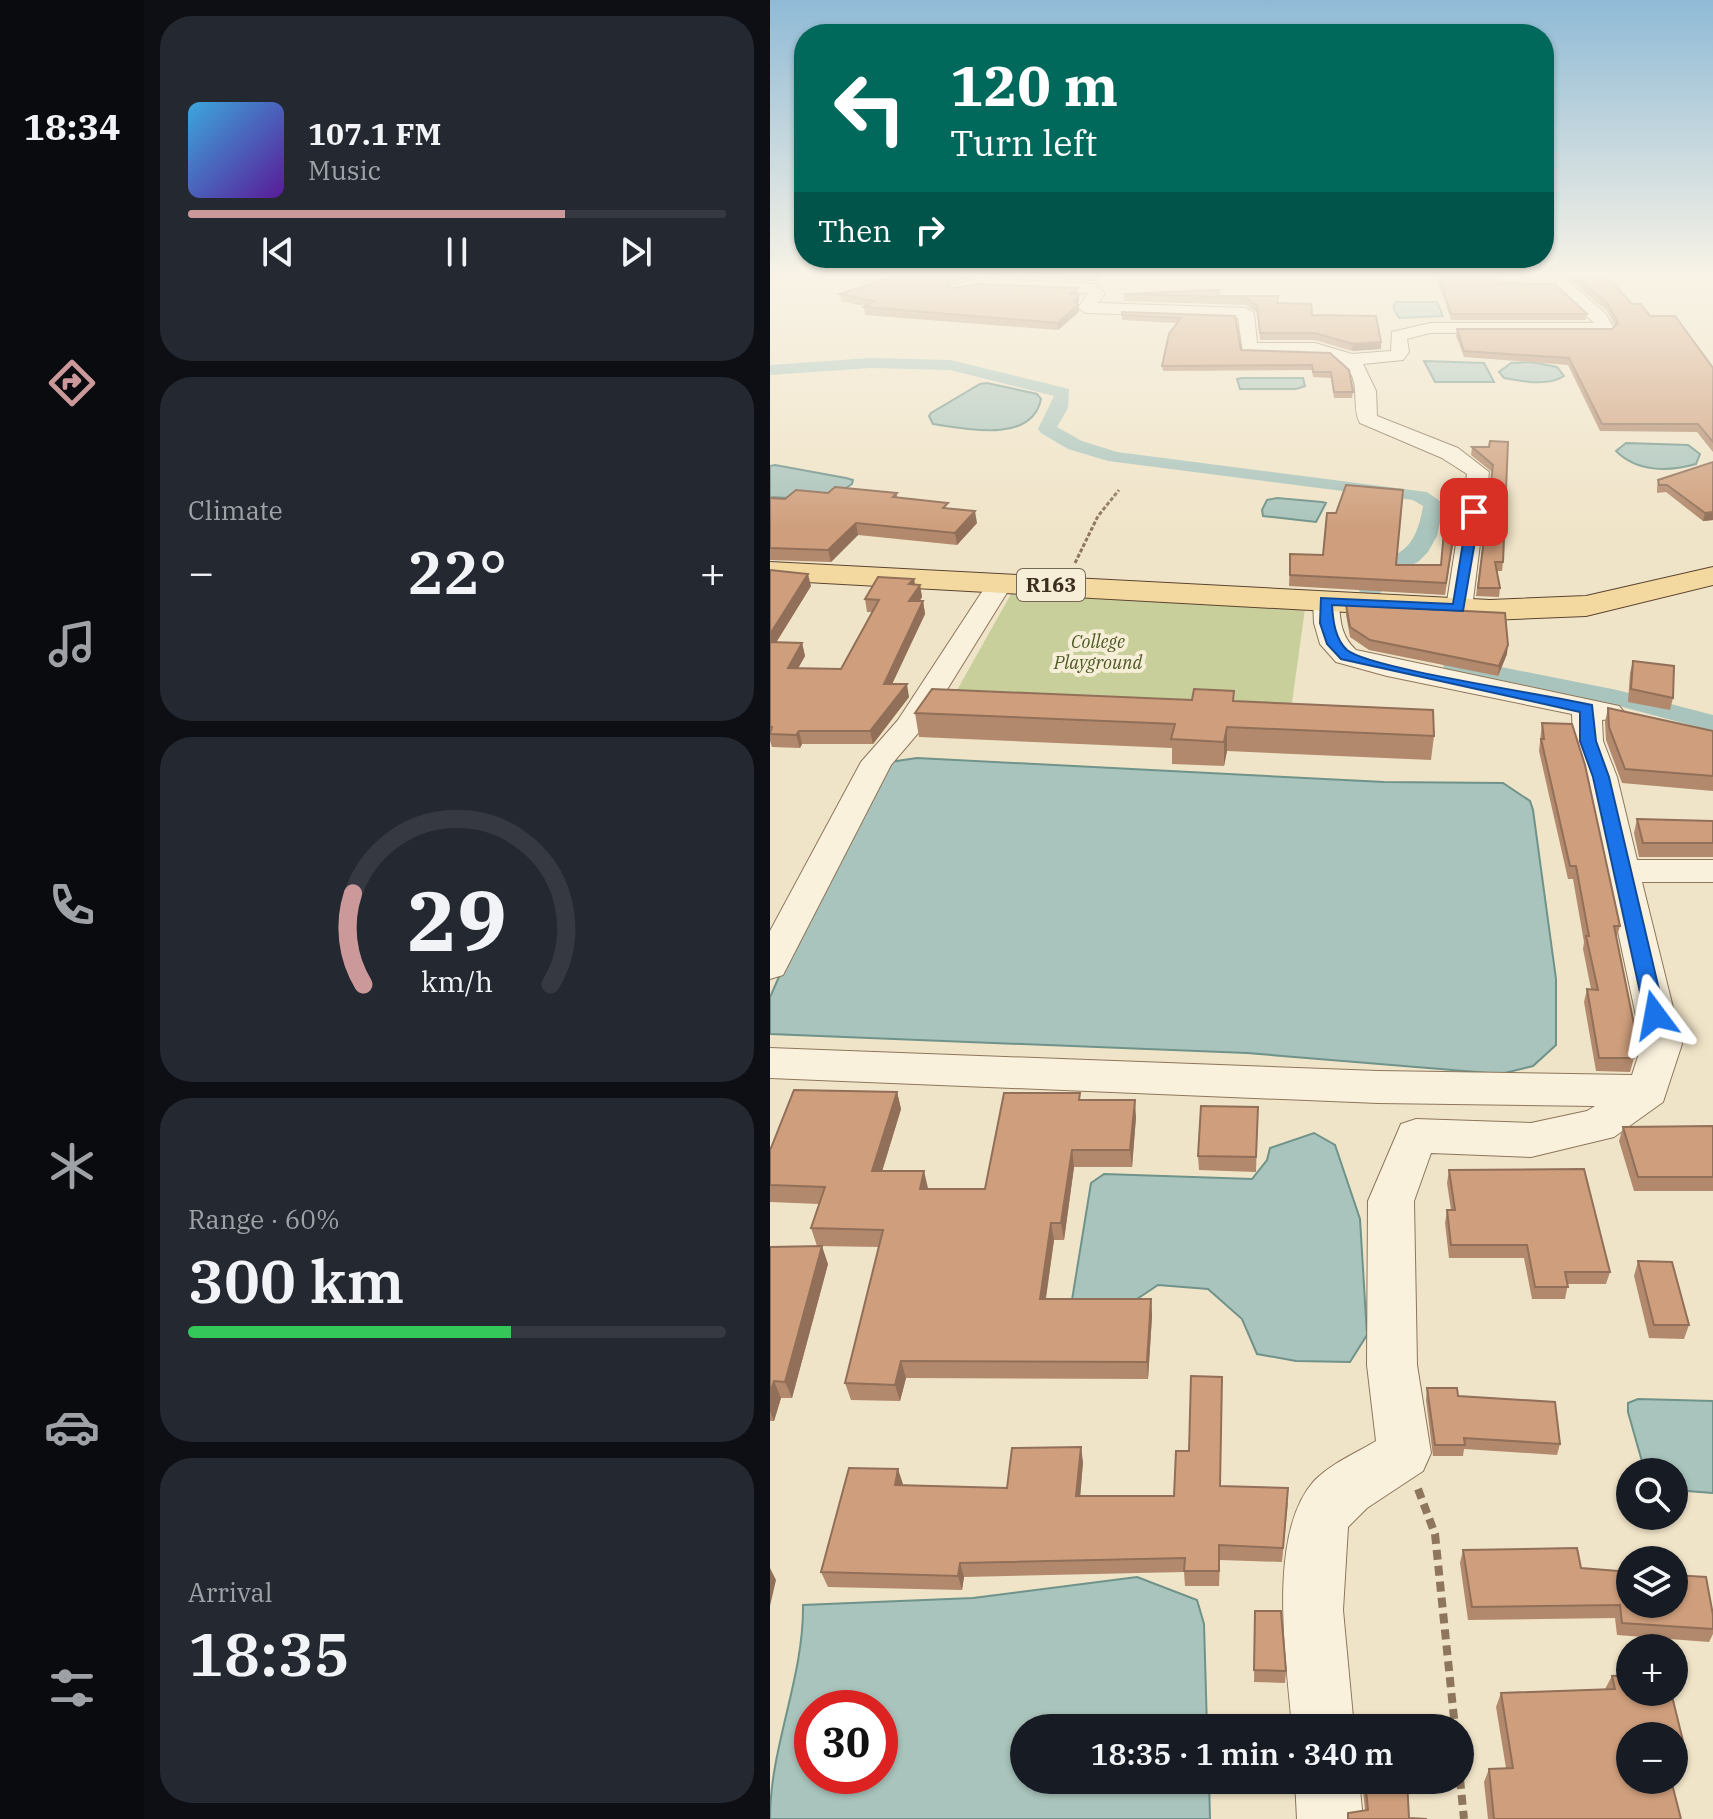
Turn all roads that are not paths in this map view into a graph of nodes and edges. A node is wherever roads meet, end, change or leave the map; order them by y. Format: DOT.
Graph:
graph roads {
  1 [pos="1369,358"];
  2 [pos="1352,359"];
  3 [pos="770,571"];
  4 [pos="1713,576"];
  5 [pos="1000,583"];
  6 [pos="1328,601"];
  7 [pos="1459,608"];
  8 [pos="1587,709"];
  9 [pos="1634,717"];
  10 [pos="1622,871"];
  11 [pos="1713,871"];
  12 [pos="770,966"];
  13 [pos="770,1063"];
  14 [pos="1648,1091"];
  15 [pos="1322,1714"];
  16 [pos="1328,1794"];
  17 [pos="1330,1819"];
  1 -- 2 [label="street"];
  2 -- 7 [label="street"];
  3 -- 5 [label="main road, R163"];
  4 -- 7 [label="main road, R163"];
  5 -- 6 [label="main road, R163"];
  5 -- 12 [label="street"];
  6 -- 7 [label="main road, R163"];
  6 -- 8 [label="street"];
  8 -- 9 [label="street"];
  8 -- 10 [label="street"];
  10 -- 11 [label="street"];
  10 -- 14 [label="street"];
  13 -- 14 [label="street"];
  14 -- 15 [label="street"];
  16 -- 17 [label="street"];
}
